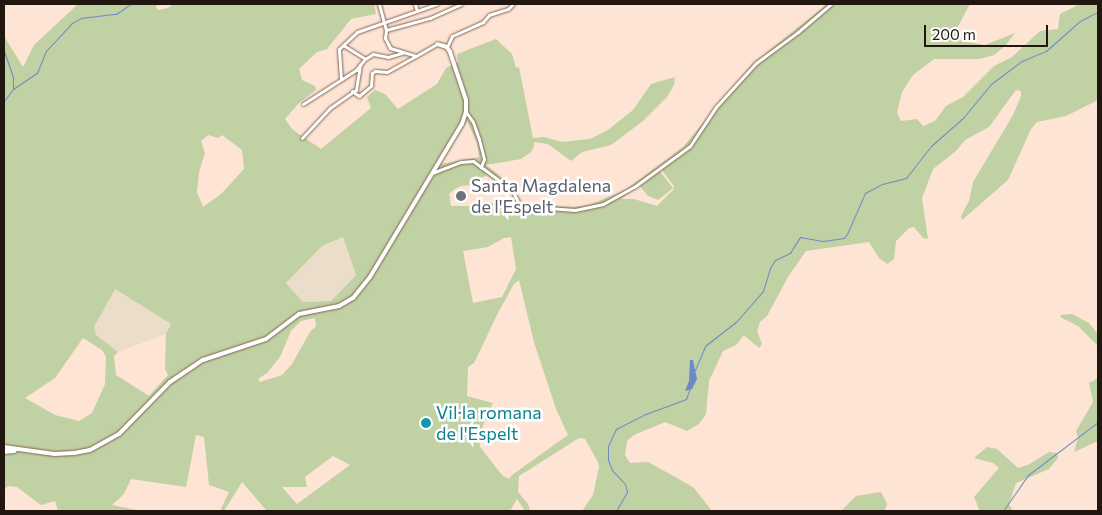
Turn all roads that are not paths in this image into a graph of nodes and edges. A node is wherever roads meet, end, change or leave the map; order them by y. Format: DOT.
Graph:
graph roads {
  1 [pos="379,4"];
  2 [pos="415,4"];
  3 [pos="437,4"];
  4 [pos="461,4"];
  5 [pos="513,4"];
  6 [pos="831,4"];
  7 [pos="417,11"];
  8 [pos="384,22"];
  9 [pos="386,30"];
  10 [pos="437,44"];
  11 [pos="343,45"];
  12 [pos="447,47"];
  13 [pos="402,53"];
  14 [pos="416,56"];
  15 [pos="365,59"];
  16 [pos="360,65"];
  17 [pos="341,79"];
  18 [pos="352,91"];
  19 [pos="303,104"];
  20 [pos="466,112"];
  21 [pos="302,138"];
  22 [pos="481,167"];
  23 [pos="431,173"];
  24 [pos="4,449"];
  25 [pos="14,450"];
  1 -- 8 [label="street"];
  2 -- 7 [label="street"];
  3 -- 7 [label="street"];
  4 -- 9 [label="street"];
  5 -- 12 [label="street"];
  6 -- 22 [label="street"];
  7 -- 8 [label="street"];
  8 -- 9 [label="street"];
  8 -- 11 [label="street"];
  9 -- 13 [label="street"];
  10 -- 12 [label="street"];
  10 -- 14 [label="street"];
  11 -- 15 [label="street"];
  11 -- 17 [label="street"];
  12 -- 20 [label="street"];
  13 -- 14 [label="street"];
  13 -- 15 [label="street"];
  14 -- 18 [label="street"];
  15 -- 16 [label="street"];
  16 -- 17 [label="street"];
  16 -- 18 [label="street"];
  17 -- 19 [label="street"];
  18 -- 21 [label="street"];
  20 -- 22 [label="street"];
  20 -- 23 [label="street"];
  22 -- 23 [label="street"];
  23 -- 25 [label="street"];
  24 -- 25 [label="highway"];
}
